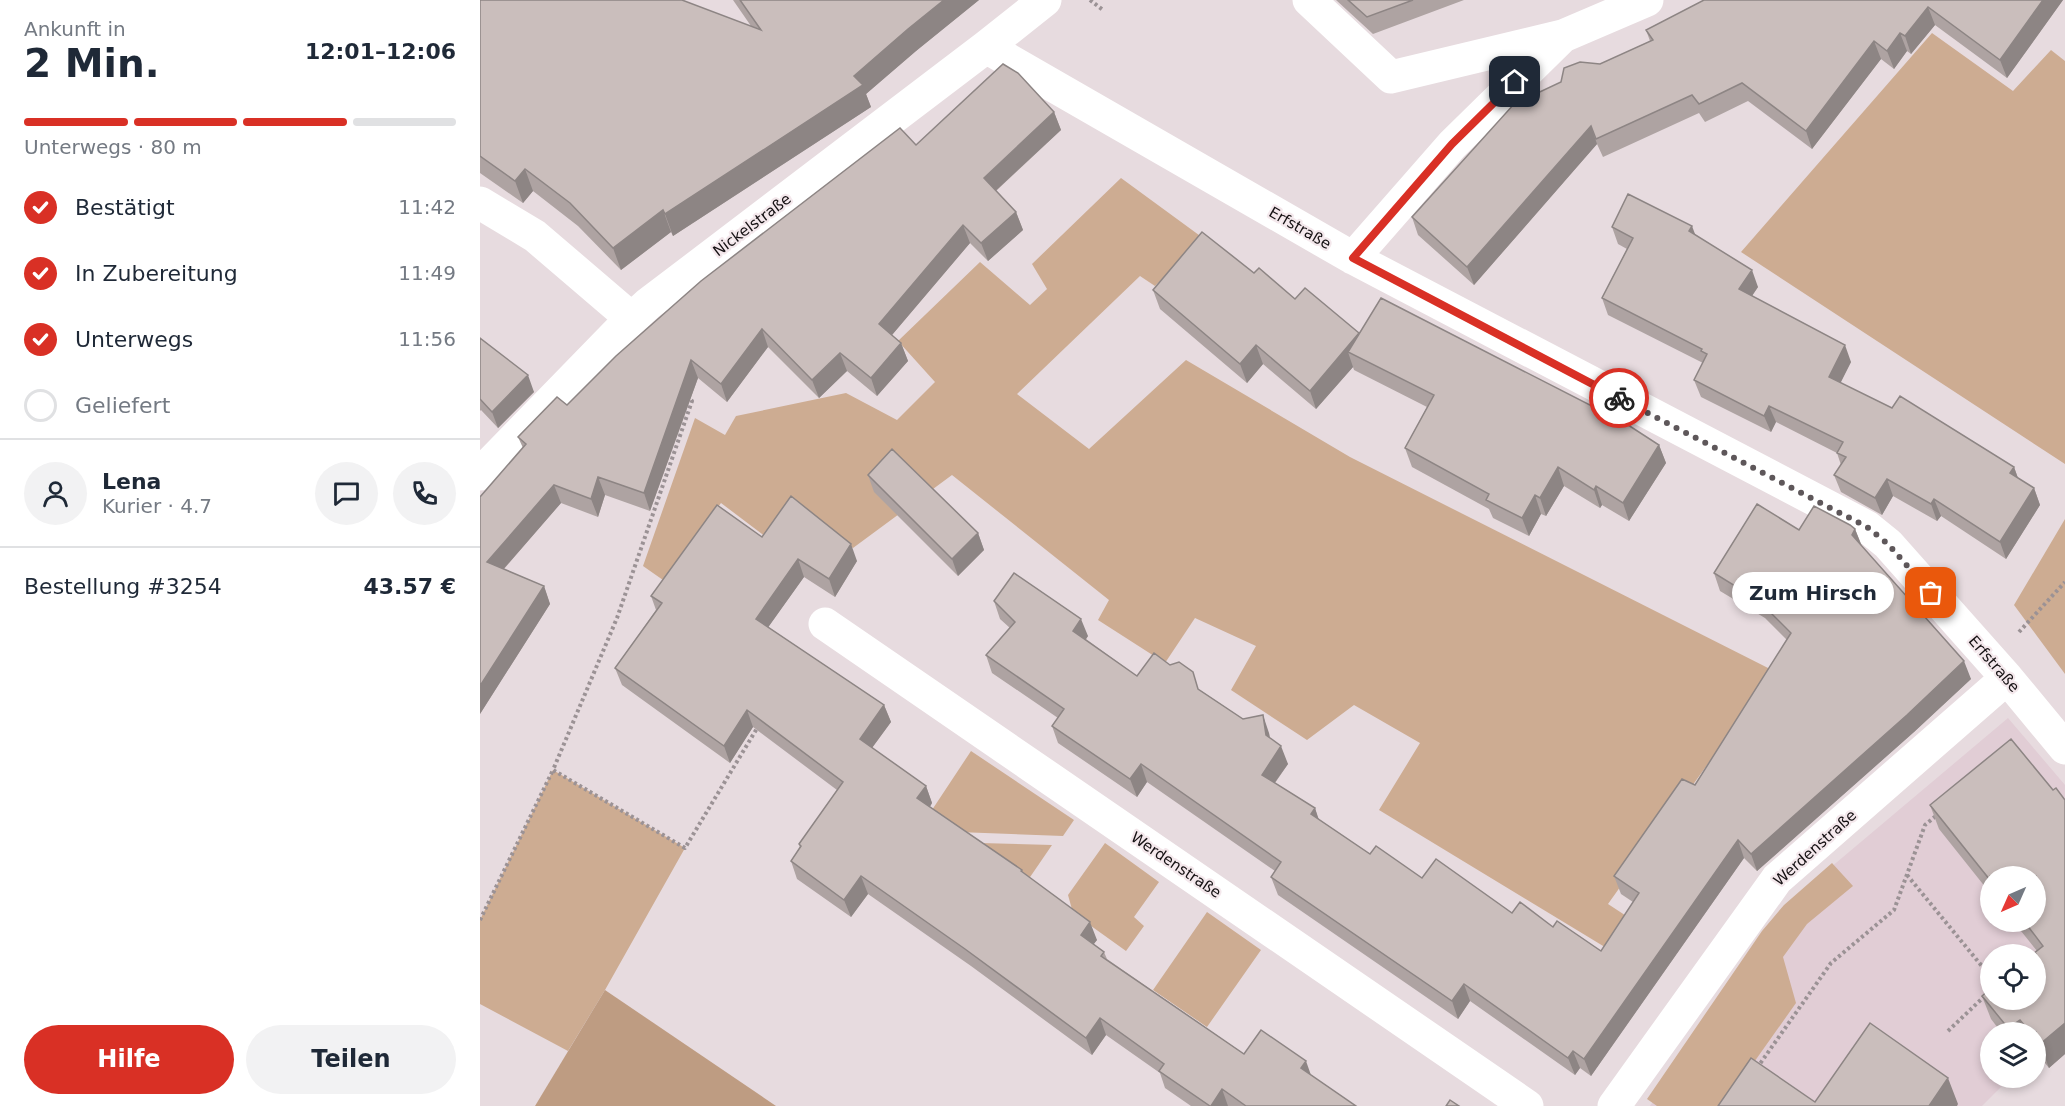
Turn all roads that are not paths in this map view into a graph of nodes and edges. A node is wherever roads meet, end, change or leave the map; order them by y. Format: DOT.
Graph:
graph roads {
  1 [pos="1045,0"];
  2 [pos="1309,0"];
  3 [pos="1647,0"];
  4 [pos="1563,36"];
  5 [pos="986,48"];
  6 [pos="480,203"];
  7 [pos="1353,258"];
  8 [pos="632,319"];
  9 [pos="480,474"];
  10 [pos="825,624"];
  11 [pos="1998,669"];
  12 [pos="2065,748"];
  13 [pos="1527,1106"];
  14 [pos="1614,1106"];
  1 -- 5 [label="street, Nickelstraße"];
  2 -- 4 [label="street"];
  3 -- 4 [label="street"];
  4 -- 7 [label="street"];
  5 -- 7 [label="street, Erfstraße"];
  5 -- 8 [label="street, Nickelstraße"];
  6 -- 8 [label="street"];
  7 -- 11 [label="street, Erfstraße"];
  8 -- 9 [label="street, Nickelstraße"];
  10 -- 13 [label="street, Werdenstraße"];
  11 -- 12 [label="street, Erfstraße"];
  11 -- 14 [label="street, Werdenstraße"];
}
